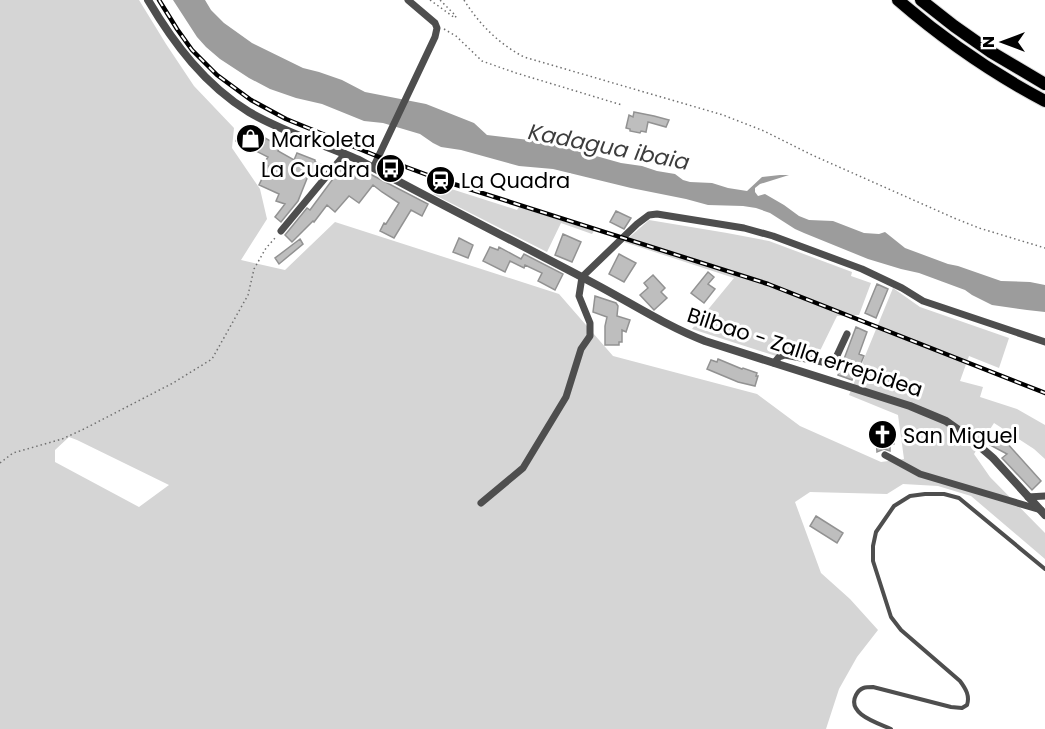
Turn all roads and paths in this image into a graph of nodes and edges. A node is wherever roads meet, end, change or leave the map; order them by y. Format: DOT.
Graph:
graph roads {
  1 [pos="148,0"];
  2 [pos="408,0"];
  3 [pos="430,0"];
  4 [pos="440,0"];
  5 [pos="464,0"];
  6 [pos="898,0"];
  7 [pos="921,0"];
  8 [pos="437,28"];
  9 [pos="1045,84"];
  10 [pos="1045,101"];
  11 [pos="622,105"];
  12 [pos="345,154"];
  13 [pos="373,168"];
  14 [pos="281,231"];
  15 [pos="1045,248"];
  16 [pos="582,277"];
  17 [pos="847,334"];
  18 [pos="1045,342"];
  19 [pos="774,363"];
  20 [pos="885,456"];
  21 [pos="0,463"];
  22 [pos="1045,496"];
  23 [pos="1028,497"];
  24 [pos="481,503"];
  25 [pos="1043,513"];
  26 [pos="1045,569"];
  27 [pos="891,729"];
  1 -- 12 [label="street, Bilbao - Zalla errepidea"];
  2 -- 8 [label="street"];
  3 -- 4 [label="path"];
  5 -- 15 [label="path"];
  6 -- 10 [label="highway"];
  7 -- 9 [label="highway"];
  8 -- 11 [label="path"];
  8 -- 13 [label="street"];
  12 -- 13 [label="street, Bilbao - Zalla errepidea"];
  12 -- 14 [label="street"];
  13 -- 16 [label="street, Bilbao - Zalla errepidea"];
  14 -- 21 [label="path"];
  16 -- 18 [label="street"];
  16 -- 19 [label="street, Bilbao - Zalla errepidea"];
  16 -- 24 [label="street"];
  17 -- 19 [label="street"];
  19 -- 23 [label="street, Bilbao - Zalla errepidea"];
  20 -- 25 [label="street"];
  22 -- 23 [label="street"];
  23 -- 25 [label="street, Bilbao - Zalla errepidea"];
  26 -- 27 [label="lane"];
}
